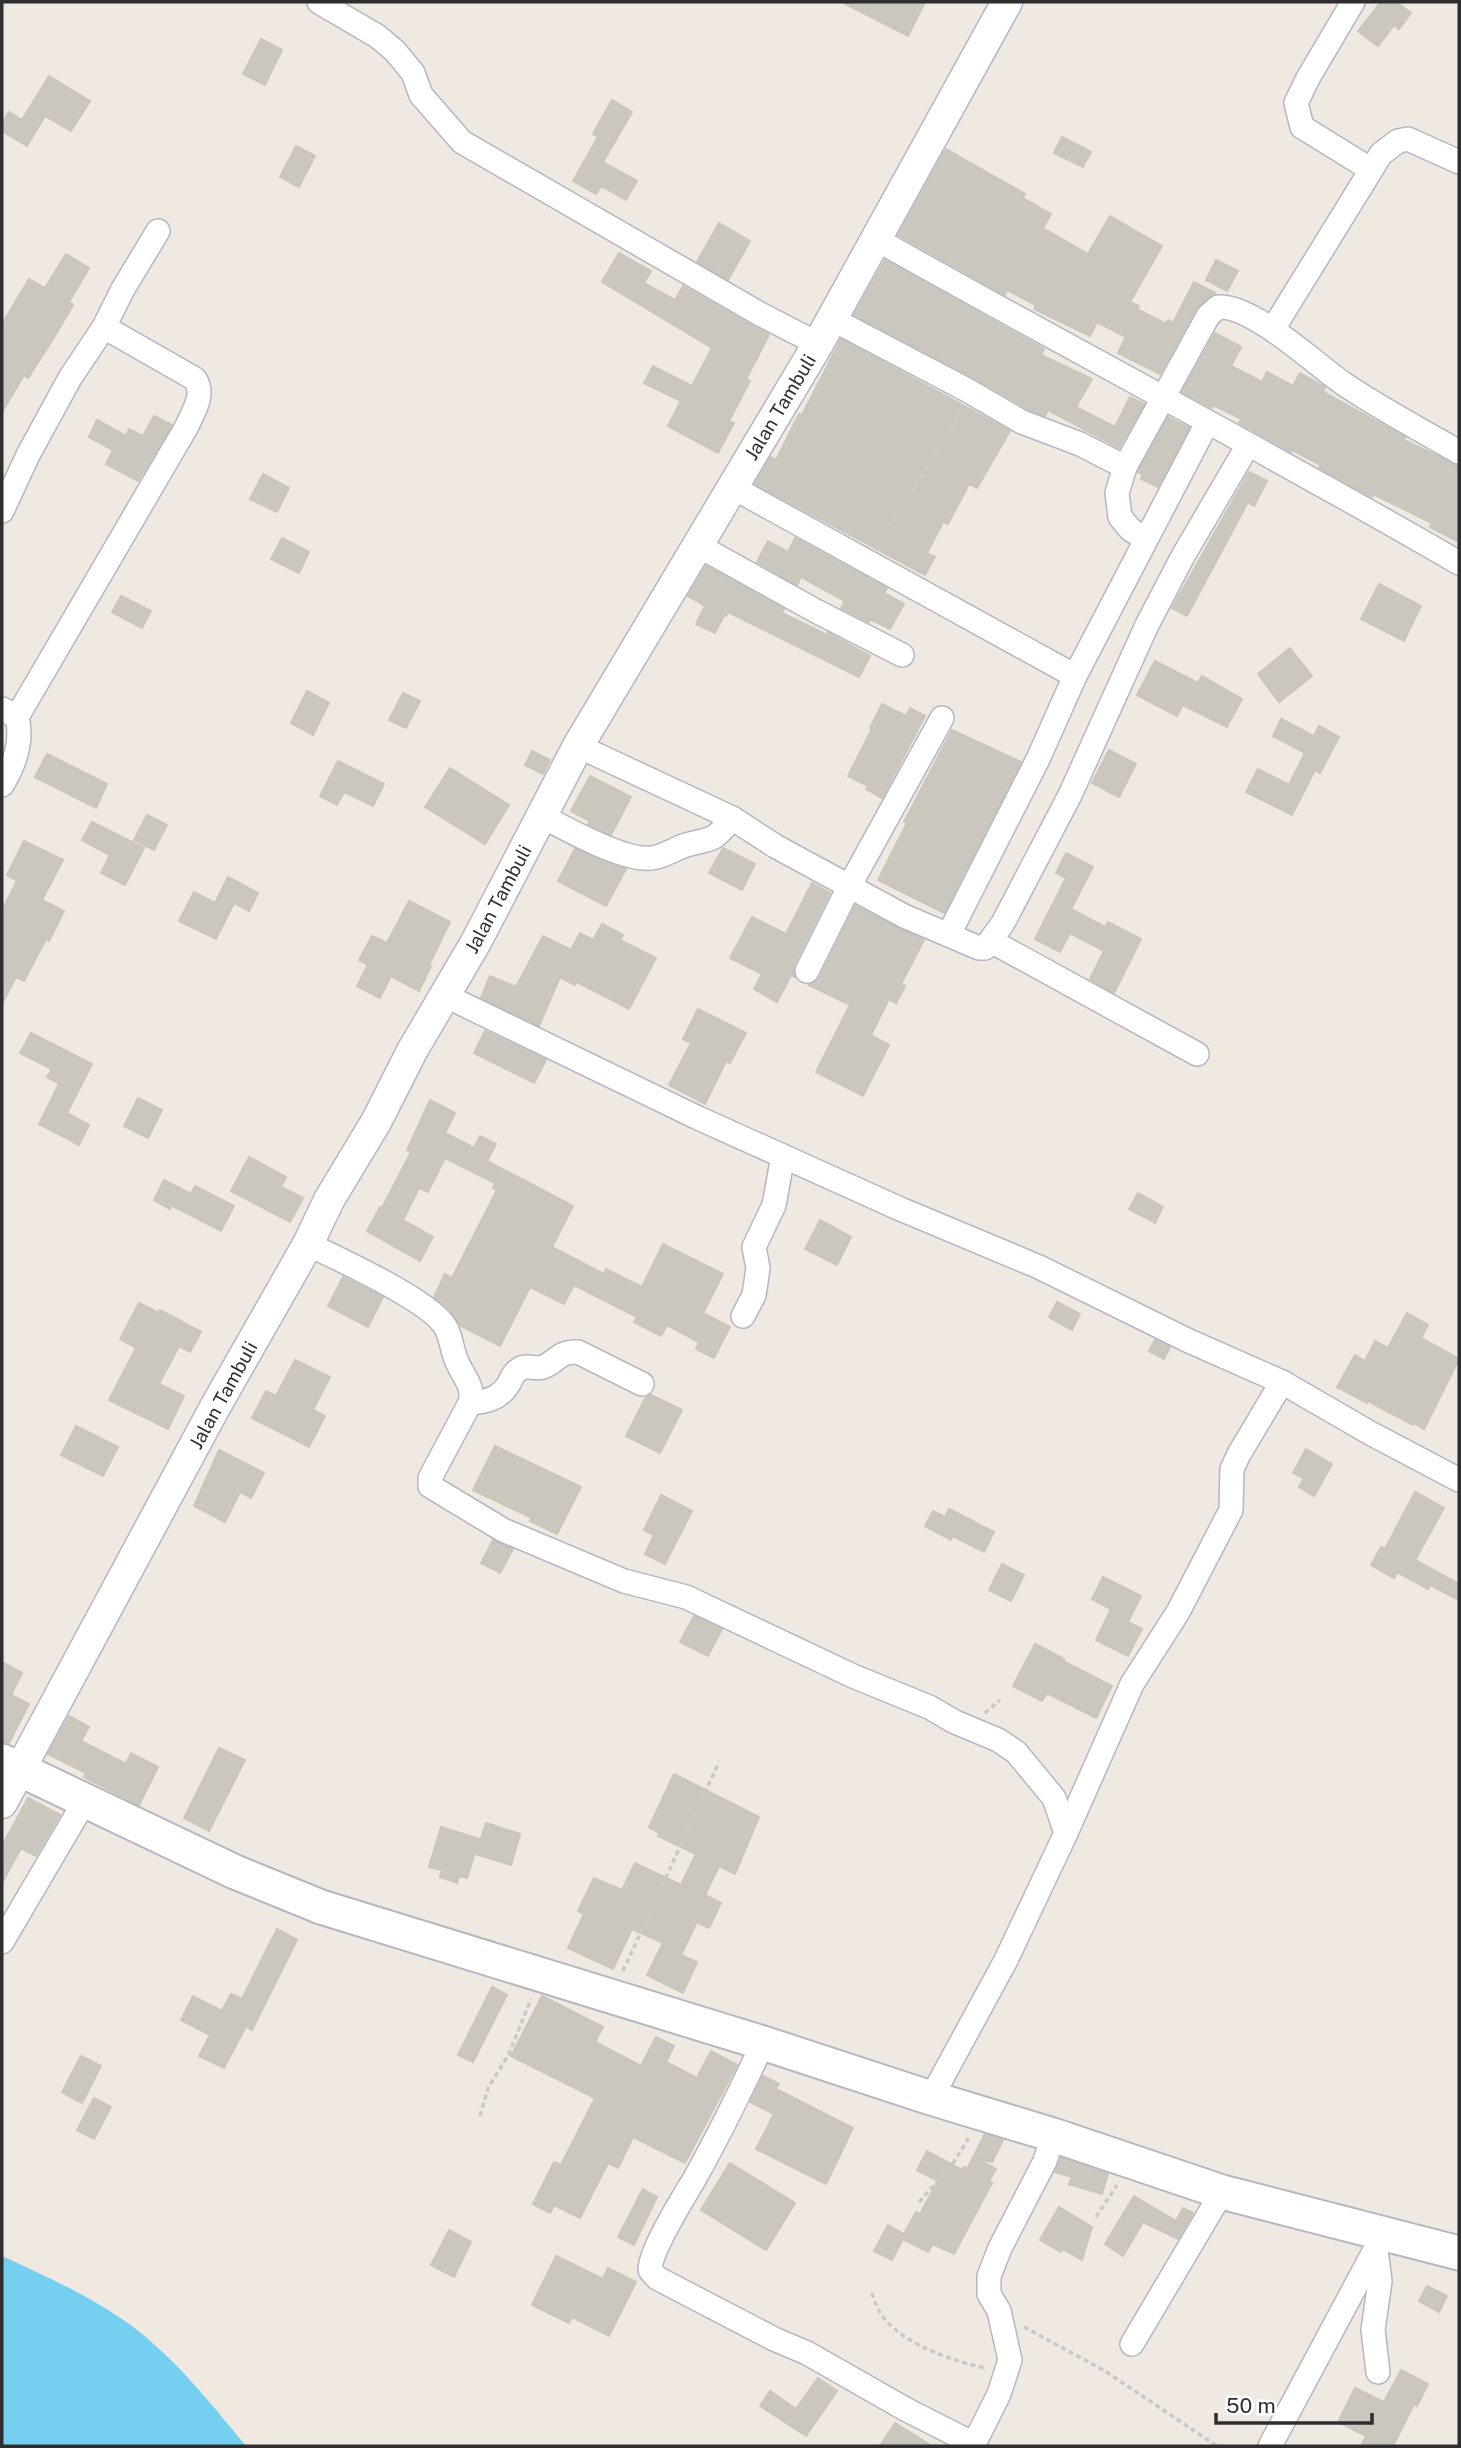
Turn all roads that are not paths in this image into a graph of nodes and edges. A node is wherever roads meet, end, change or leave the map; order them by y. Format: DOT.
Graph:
graph roads {
  1 [pos="319,2"];
  2 [pos="1007,2"];
  3 [pos="1353,2"];
  4 [pos="1459,162"];
  5 [pos="1370,170"];
  6 [pos="158,230"];
  7 [pos="876,239"];
  8 [pos="104,327"];
  9 [pos="1273,329"];
  10 [pos="825,331"];
  11 [pos="1162,398"];
  12 [pos="1207,423"];
  13 [pos="1248,445"];
  14 [pos="1459,452"];
  15 [pos="1125,467"];
  16 [pos="732,487"];
  17 [pos="2,511"];
  18 [pos="1146,539"];
  19 [pos="697,545"];
  20 [pos="1459,562"];
  21 [pos="902,656"];
  22 [pos="1075,676"];
  23 [pos="9,713"];
  24 [pos="942,718"];
  25 [pos="578,746"];
  26 [pos="2,785"];
  27 [pos="541,816"];
  28 [pos="732,818"];
  29 [pos="850,885"];
  30 [pos="949,933"];
  31 [pos="991,941"];
  32 [pos="807,971"];
  33 [pos="446,996"];
  34 [pos="1197,1054"];
  35 [pos="783,1156"];
  36 [pos="308,1244"];
  37 [pos="743,1316"];
  38 [pos="1282,1382"];
  39 [pos="642,1384"];
  40 [pos="470,1403"];
  41 [pos="1459,1480"];
  42 [pos="11,1765"];
  43 [pos="86,1799"];
  44 [pos="2,1803"];
  45 [pos="1066,1833"];
  46 [pos="2,1941"];
  47 [pos="763,2043"];
  48 [pos="931,2098"];
  49 [pos="1053,2135"];
  50 [pos="1222,2192"];
  51 [pos="1380,2241"];
  52 [pos="1459,2253"];
  53 [pos="1132,2344"];
  54 [pos="1378,2372"];
  55 [pos="971,2445"];
  56 [pos="1270,2446"];
  1 -- 10 [label="street"];
  2 -- 7 [label="street, Jalan Tambuli"];
  3 -- 5 [label="street"];
  4 -- 5 [label="street"];
  5 -- 9 [label="street"];
  6 -- 8 [label="street"];
  7 -- 10 [label="street, Jalan Tambuli"];
  7 -- 11 [label="street"];
  8 -- 17 [label="street"];
  8 -- 23 [label="street"];
  9 -- 11 [label="street"];
  9 -- 14 [label="street"];
  10 -- 15 [label="street"];
  10 -- 16 [label="street, Jalan Tambuli"];
  11 -- 12 [label="street"];
  11 -- 15 [label="street"];
  12 -- 13 [label="street"];
  12 -- 18 [label="street"];
  13 -- 20 [label="street"];
  13 -- 31 [label="street"];
  15 -- 18 [label="street"];
  16 -- 19 [label="street, Jalan Tambuli"];
  16 -- 22 [label="street"];
  18 -- 22 [label="street"];
  19 -- 21 [label="street"];
  19 -- 25 [label="street, Jalan Tambuli"];
  22 -- 30 [label="street"];
  23 -- 26 [label="street"];
  24 -- 29 [label="street"];
  25 -- 27 [label="street, Jalan Tambuli"];
  25 -- 28 [label="street"];
  27 -- 28 [label="street"];
  27 -- 33 [label="street, Jalan Tambuli"];
  28 -- 29 [label="street"];
  29 -- 30 [label="street"];
  29 -- 32 [label="street"];
  30 -- 31 [label="street"];
  31 -- 34 [label="street"];
  33 -- 35 [label="street"];
  33 -- 36 [label="street, Jalan Tambuli"];
  35 -- 37 [label="street"];
  35 -- 38 [label="street"];
  36 -- 40 [label="street"];
  36 -- 42 [label="street, Jalan Tambuli"];
  38 -- 41 [label="street"];
  38 -- 45 [label="street"];
  39 -- 40 [label="street"];
  40 -- 45 [label="street"];
  42 -- 43 [label="main road"];
  42 -- 44 [label="street, Jalan Tambuli"];
  43 -- 46 [label="street"];
  43 -- 47 [label="main road"];
  45 -- 48 [label="street"];
  47 -- 48 [label="main road"];
  47 -- 55 [label="street"];
  48 -- 49 [label="main road"];
  49 -- 50 [label="main road"];
  49 -- 55 [label="street"];
  50 -- 51 [label="main road"];
  50 -- 53 [label="street"];
  51 -- 52 [label="main road"];
  51 -- 54 [label="street"];
  51 -- 56 [label="street"];
}
